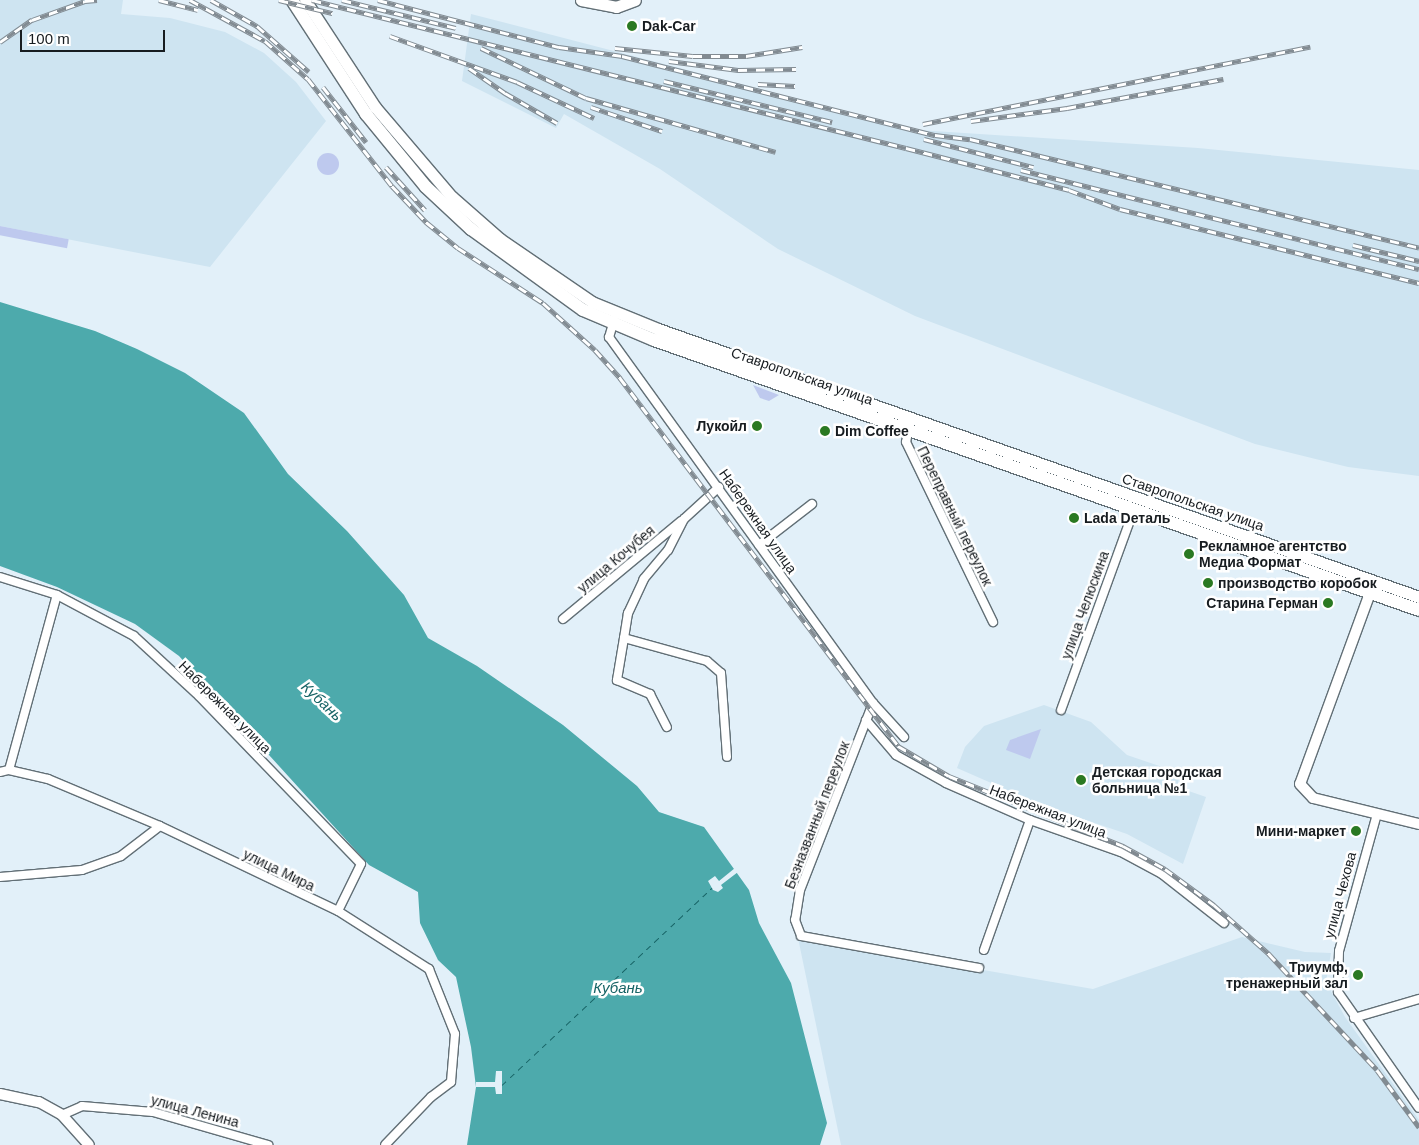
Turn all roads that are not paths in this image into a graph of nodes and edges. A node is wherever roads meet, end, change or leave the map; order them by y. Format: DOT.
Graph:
graph roads {
  1 [pos="292,0"];
  2 [pos="305,0"];
  3 [pos="581,0"];
  4 [pos="628,1"];
  5 [pos="615,319"];
  6 [pos="910,424"];
  7 [pos="719,487"];
  8 [pos="812,504"];
  9 [pos="1134,508"];
  10 [pos="684,519"];
  11 [pos="759,545"];
  12 [pos="0,577"];
  13 [pos="1370,593"];
  14 [pos="57,595"];
  15 [pos="1419,597"];
  16 [pos="1419,610"];
  17 [pos="563,619"];
  18 [pos="993,622"];
  19 [pos="624,638"];
  20 [pos="873,703"];
  21 [pos="1061,710"];
  22 [pos="866,720"];
  23 [pos="667,727"];
  24 [pos="904,737"];
  25 [pos="726,757"];
  26 [pos="9,770"];
  27 [pos="0,772"];
  28 [pos="1377,814"];
  29 [pos="1030,820"];
  30 [pos="1419,824"];
  31 [pos="160,826"];
  32 [pos="0,877"];
  33 [pos="338,911"];
  34 [pos="1224,923"];
  35 [pos="984,950"];
  36 [pos="979,968"];
  37 [pos="1419,998"];
  38 [pos="1354,1018"];
  39 [pos="0,1094"];
  40 [pos="1419,1108"];
  41 [pos="62,1114"];
  42 [pos="89,1145"];
  43 [pos="268,1145"];
  44 [pos="385,1145"];
  1 -- 5 [label="main road, Ставропольская улица"];
  2 -- 5 [label="main road, Ставропольская улица"];
  3 -- 4 [label="main road"];
  5 -- 6 [label="main road, Ставропольская улица"];
  5 -- 7 [label="street, Набережная улица"];
  6 -- 9 [label="main road, Ставропольская улица"];
  6 -- 15 [label="main road, Ставропольская улица"];
  6 -- 18 [label="street, Переправный переулок"];
  7 -- 10 [label="street, улица Кочубея"];
  7 -- 11 [label="street, Набережная улица"];
  8 -- 11 [label="street"];
  9 -- 13 [label="main road, Ставропольская улица"];
  9 -- 21 [label="street, улица Челюскина"];
  10 -- 17 [label="street, улица Кочубея"];
  10 -- 19 [label="street, улица Кочубея"];
  11 -- 20 [label="street, Набережная улица"];
  12 -- 14 [label="street, Набережная улица"];
  13 -- 16 [label="main road, Ставропольская улица"];
  13 -- 28 [label="street"];
  14 -- 26 [label="street"];
  14 -- 33 [label="street, Набережная улица"];
  19 -- 23 [label="street, улица Кочубея"];
  19 -- 25 [label="street"];
  20 -- 22 [label="street, Безназванный переулок"];
  20 -- 24 [label="street, Набережная улица"];
  22 -- 29 [label="street, Набережная улица"];
  22 -- 36 [label="street, Безназванный переулок"];
  26 -- 27 [label="street, улица Мира"];
  26 -- 31 [label="street, улица Мира"];
  28 -- 30 [label="street"];
  28 -- 38 [label="street, улица Чехова"];
  29 -- 34 [label="street, Набережная улица"];
  29 -- 35 [label="street"];
  31 -- 32 [label="street"];
  31 -- 33 [label="street, улица Мира"];
  33 -- 44 [label="street, улица Мира"];
  37 -- 38 [label="street"];
  38 -- 40 [label="street, улица Чехова"];
  39 -- 41 [label="street"];
  41 -- 42 [label="street"];
  41 -- 43 [label="street, улица Ленина"];
}
